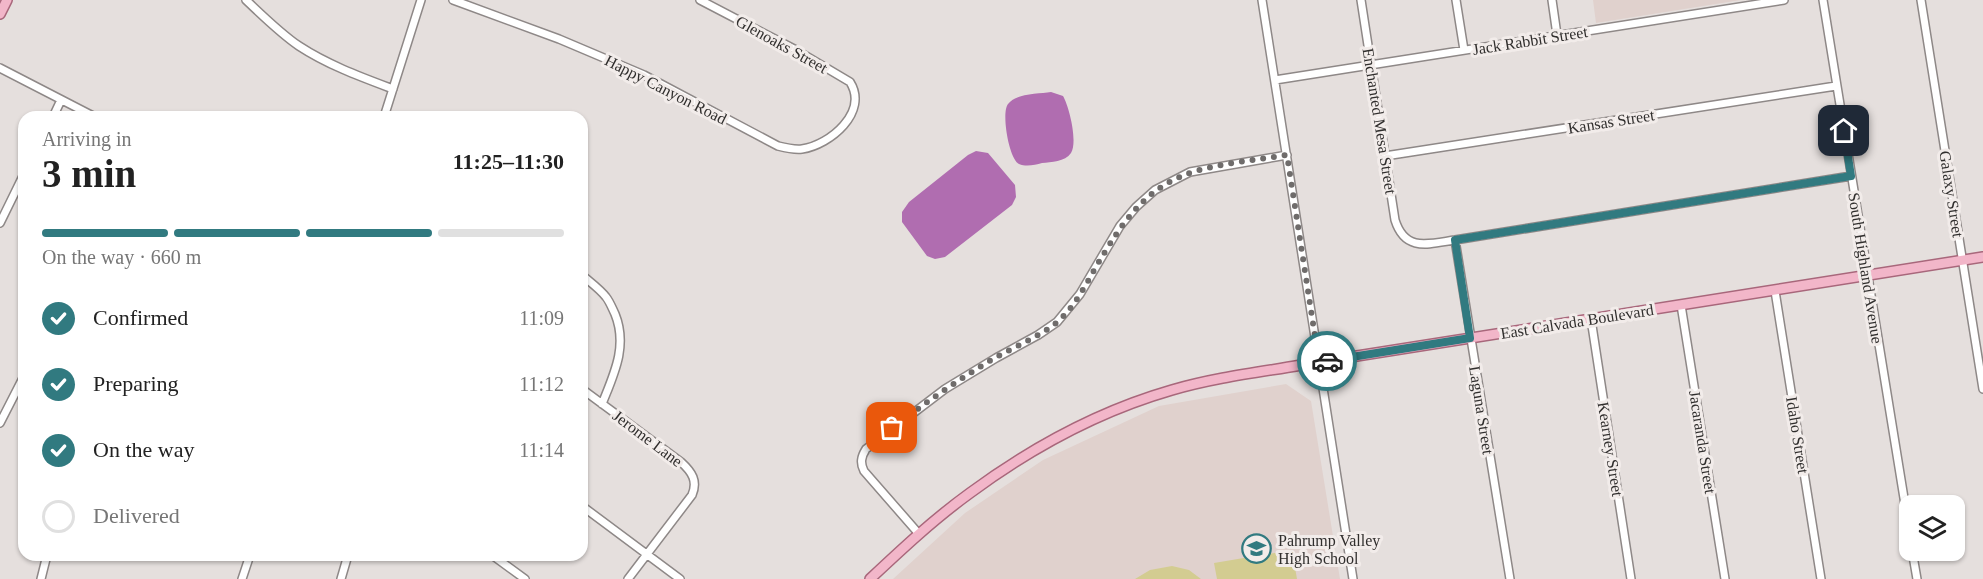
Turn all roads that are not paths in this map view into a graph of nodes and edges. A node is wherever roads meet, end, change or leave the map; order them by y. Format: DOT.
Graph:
graph roads {
  1 [pos="7,0"];
  2 [pos="246,0"];
  3 [pos="421,0"];
  4 [pos="453,0"];
  5 [pos="700,0"];
  6 [pos="1262,0"];
  7 [pos="1361,0"];
  8 [pos="1456,0"];
  9 [pos="1552,0"];
  10 [pos="1784,0"];
  11 [pos="1823,0"];
  12 [pos="1920,0"];
  13 [pos="0,14"];
  14 [pos="1557,35"];
  15 [pos="1464,50"];
  16 [pos="1371,65"];
  17 [pos="0,68"];
  18 [pos="1275,80"];
  19 [pos="1836,86"];
  20 [pos="393,89"];
  21 [pos="856,96"];
  22 [pos="61,100"];
  23 [pos="56,111"];
  24 [pos="83,111"];
  25 [pos="386,111"];
  26 [pos="1287,155"];
  27 [pos="1385,156"];
  28 [pos="1851,176"];
  29 [pos="18,186"];
  30 [pos="0,223"];
  31 [pos="1455,240"];
  32 [pos="1983,257"];
  33 [pos="1963,260"];
  34 [pos="1868,276"];
  35 [pos="588,281"];
  36 [pos="1775,291"];
  37 [pos="1681,304"];
  38 [pos="1591,319"];
  39 [pos="1470,338"];
  40 [pos="1319,362"];
  41 [pos="18,388"];
  42 [pos="1983,389"];
  43 [pos="588,394"];
  44 [pos="602,404"];
  45 [pos="0,423"];
  46 [pos="1904,495"];
  47 [pos="588,510"];
  48 [pos="920,534"];
  49 [pos="648,555"];
  50 [pos="46,561"];
  51 [pos="248,561"];
  52 [pos="346,561"];
  53 [pos="500,561"];
  54 [pos="1914,561"];
  55 [pos="41,579"];
  56 [pos="242,579"];
  57 [pos="341,579"];
  58 [pos="525,579"];
  59 [pos="628,579"];
  60 [pos="680,579"];
  61 [pos="870,579"];
  62 [pos="1353,579"];
  63 [pos="1510,579"];
  64 [pos="1631,579"];
  65 [pos="1725,579"];
  66 [pos="1821,579"];
  67 [pos="1917,579"];
  1 -- 13 [label="main road"];
  2 -- 20 [label="street"];
  3 -- 20 [label="street"];
  4 -- 21 [label="street, Happy Canyon Road"];
  5 -- 21 [label="street, Glenoaks Street"];
  6 -- 18 [label="street"];
  7 -- 16 [label="street, Enchanted Mesa Street"];
  8 -- 15 [label="street"];
  9 -- 14 [label="street"];
  10 -- 14 [label="street, Jack Rabbit Street"];
  11 -- 19 [label="street, South Highland Avenue"];
  12 -- 33 [label="street, Galaxy Street"];
  14 -- 15 [label="street, Jack Rabbit Street"];
  15 -- 16 [label="street, Jack Rabbit Street"];
  16 -- 18 [label="street, Jack Rabbit Street"];
  16 -- 27 [label="street, Enchanted Mesa Street"];
  17 -- 22 [label="street"];
  18 -- 26 [label="street"];
  19 -- 27 [label="street, Kansas Street"];
  19 -- 28 [label="street, South Highland Avenue"];
  20 -- 25 [label="street"];
  22 -- 23 [label="street"];
  22 -- 24 [label="street"];
  26 -- 40 [label="street"];
  26 -- 48 [label="street"];
  27 -- 31 [label="street, Enchanted Mesa Street"];
  28 -- 31 [label="street"];
  28 -- 34 [label="street, South Highland Avenue"];
  29 -- 30 [label="street"];
  31 -- 39 [label="street, Laguna Street"];
  32 -- 33 [label="main road, East Calvada Boulevard"];
  33 -- 34 [label="main road, East Calvada Boulevard"];
  33 -- 42 [label="street, Galaxy Street"];
  34 -- 36 [label="main road, East Calvada Boulevard"];
  34 -- 46 [label="street, South Highland Avenue"];
  35 -- 44 [label="street"];
  36 -- 37 [label="main road, East Calvada Boulevard"];
  36 -- 66 [label="street, Idaho Street"];
  37 -- 38 [label="main road, East Calvada Boulevard"];
  37 -- 65 [label="street, Jacaranda Street"];
  38 -- 39 [label="main road, East Calvada Boulevard"];
  38 -- 64 [label="street, Kearney Street"];
  39 -- 40 [label="main road, East Calvada Boulevard"];
  39 -- 63 [label="street, Laguna Street"];
  40 -- 48 [label="main road, East Calvada Boulevard"];
  40 -- 62 [label="street"];
  41 -- 45 [label="street"];
  43 -- 44 [label="street, Jerome Lane"];
  44 -- 49 [label="street, Jerome Lane"];
  47 -- 49 [label="street"];
  48 -- 61 [label="main road, East Calvada Boulevard"];
  49 -- 59 [label="street"];
  49 -- 60 [label="street"];
  50 -- 55 [label="street"];
  51 -- 56 [label="street"];
  52 -- 57 [label="street"];
  53 -- 58 [label="street"];
  54 -- 67 [label="street"];
}
